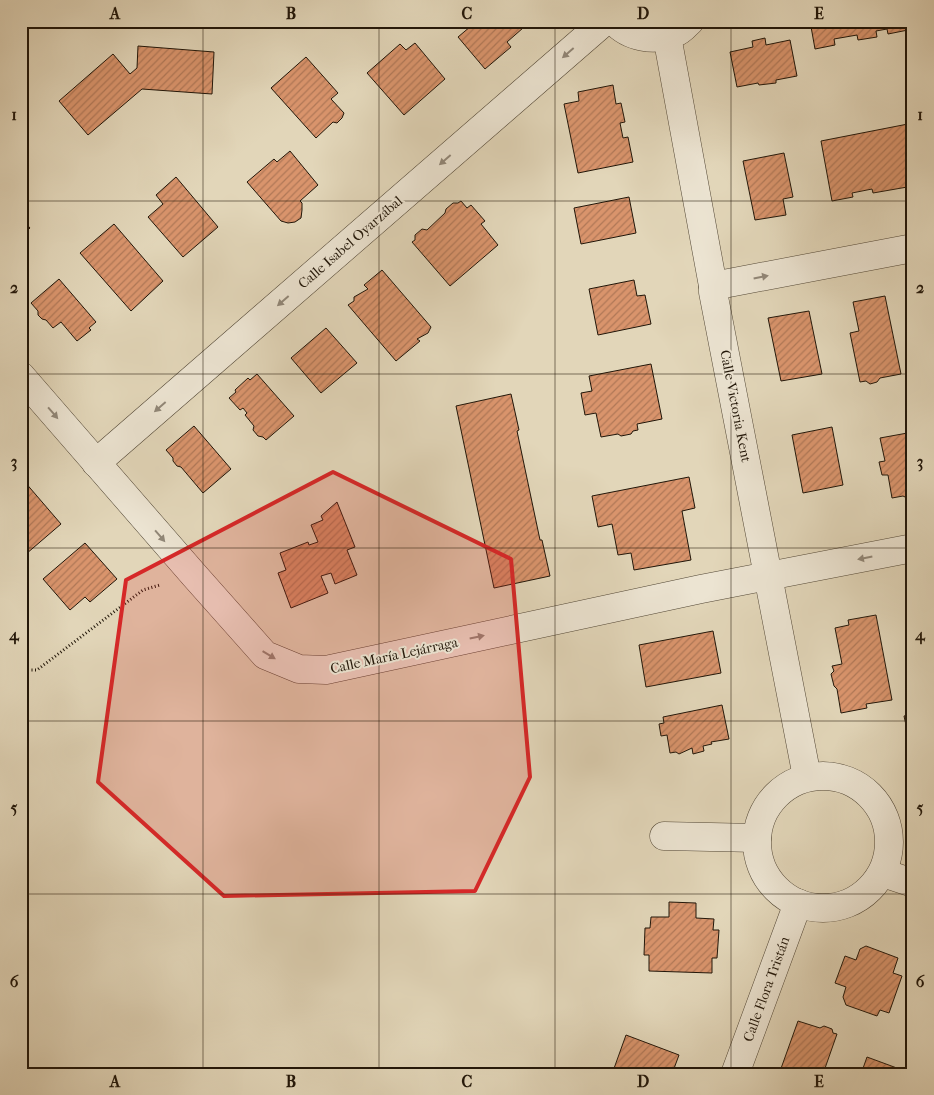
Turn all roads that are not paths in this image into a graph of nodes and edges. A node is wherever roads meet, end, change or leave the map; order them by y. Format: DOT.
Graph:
graph roads {
  1 [pos="605,21"];
  2 [pos="614,21"];
  3 [pos="690,21"];
  4 [pos="667,36"];
  5 [pos="913,248"];
  6 [pos="713,286"];
  7 [pos="21,376"];
  8 [pos="96,463"];
  9 [pos="913,548"];
  10 [pos="769,577"];
  11 [pos="807,776"];
  12 [pos="664,836"];
  13 [pos="757,838"];
  14 [pos="883,873"];
  15 [pos="913,883"];
  16 [pos="798,904"];
  17 [pos="735,1074"];
  1 -- 8 [label="street, Calle Isabel Oyarzábal, one-way"];
  2 -- 4 [label="street"];
  3 -- 4 [label="street"];
  4 -- 6 [label="street, Calle Victoria Kent"];
  6 -- 5 [label="street, one-way"];
  6 -- 10 [label="street, Calle Victoria Kent"];
  7 -- 8 [label="street, Calle María Lejárraga, one-way"];
  8 -- 10 [label="street, Calle María Lejárraga, one-way"];
  9 -- 10 [label="street, Calle María Lejárraga, one-way"];
  10 -- 11 [label="street, Calle Victoria Kent"];
  11 -- 13 [label="street"];
  11 -- 14 [label="street"];
  12 -- 13 [label="street"];
  13 -- 16 [label="street"];
  14 -- 15 [label="street"];
  14 -- 16 [label="street"];
  16 -- 17 [label="street, Calle Flora Tristán"];
}
